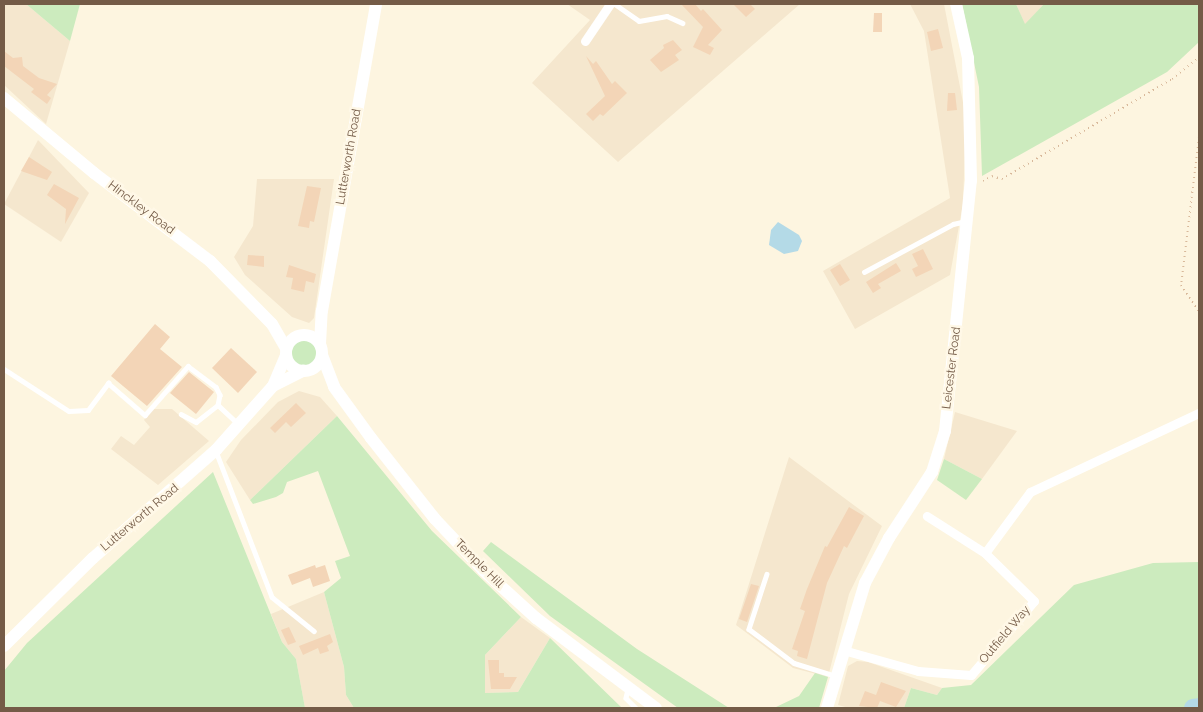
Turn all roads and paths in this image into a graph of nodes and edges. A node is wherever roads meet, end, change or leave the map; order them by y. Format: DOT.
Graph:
graph roads {
  1 [pos="376,4"];
  2 [pos="610,4"];
  3 [pos="615,4"];
  4 [pos="956,4"];
  5 [pos="683,23"];
  6 [pos="585,41"];
  7 [pos="1199,57"];
  8 [pos="4,98"];
  9 [pos="1199,137"];
  10 [pos="979,181"];
  11 [pos="967,220"];
  12 [pos="864,272"];
  13 [pos="322,311"];
  14 [pos="1199,312"];
  15 [pos="272,324"];
  16 [pos="299,335"];
  17 [pos="321,350"];
  18 [pos="286,352"];
  19 [pos="5,371"];
  20 [pos="307,371"];
  21 [pos="273,386"];
  22 [pos="334,387"];
  23 [pos="218,405"];
  24 [pos="181,414"];
  25 [pos="1199,414"];
  26 [pos="238,424"];
  27 [pos="216,450"];
  28 [pos="926,516"];
  29 [pos="985,553"];
  30 [pos="768,574"];
  31 [pos="314,631"];
  32 [pos="4,646"];
  33 [pos="843,650"];
  34 [pos="836,676"];
  35 [pos="629,688"];
  36 [pos="636,708"];
  37 [pos="656,708"];
  38 [pos="827,708"];
  1 -- 13 [label="main road, Lutterworth Road"];
  2 -- 6 [label="street"];
  3 -- 5 [label="lane"];
  4 -- 11 [label="main road, Leicester Road"];
  7 -- 10 [label="path"];
  8 -- 15 [label="main road, Hinckley Road"];
  9 -- 14 [label="path"];
  11 -- 12 [label="lane"];
  11 -- 33 [label="main road, Leicester Road"];
  13 -- 16 [label="main road, Lutterworth Road"];
  13 -- 17 [label="main road, Lutterworth Road"];
  15 -- 16 [label="main road, Hinckley Road"];
  15 -- 18 [label="main road, Hinckley Road"];
  16 -- 17 [label="main road"];
  16 -- 18 [label="main road"];
  17 -- 20 [label="main road"];
  17 -- 22 [label="main road, Temple Hill"];
  18 -- 20 [label="main road"];
  18 -- 21 [label="main road, Lutterworth Road"];
  19 -- 23 [label="lane"];
  20 -- 21 [label="main road, Lutterworth Road"];
  20 -- 22 [label="main road, Temple Hill"];
  21 -- 26 [label="main road, Lutterworth Road"];
  22 -- 35 [label="main road, Temple Hill"];
  23 -- 24 [label="lane"];
  23 -- 26 [label="lane"];
  25 -- 29 [label="street"];
  26 -- 27 [label="main road, Lutterworth Road"];
  27 -- 31 [label="lane"];
  27 -- 32 [label="main road, Lutterworth Road"];
  28 -- 29 [label="street, Outfield Way"];
  29 -- 33 [label="street, Outfield Way"];
  30 -- 34 [label="lane"];
  33 -- 34 [label="main road, Leicester Road"];
  34 -- 38 [label="main road, Leicester Road"];
  35 -- 36 [label="lane"];
  35 -- 37 [label="main road, Temple Hill"];
}
